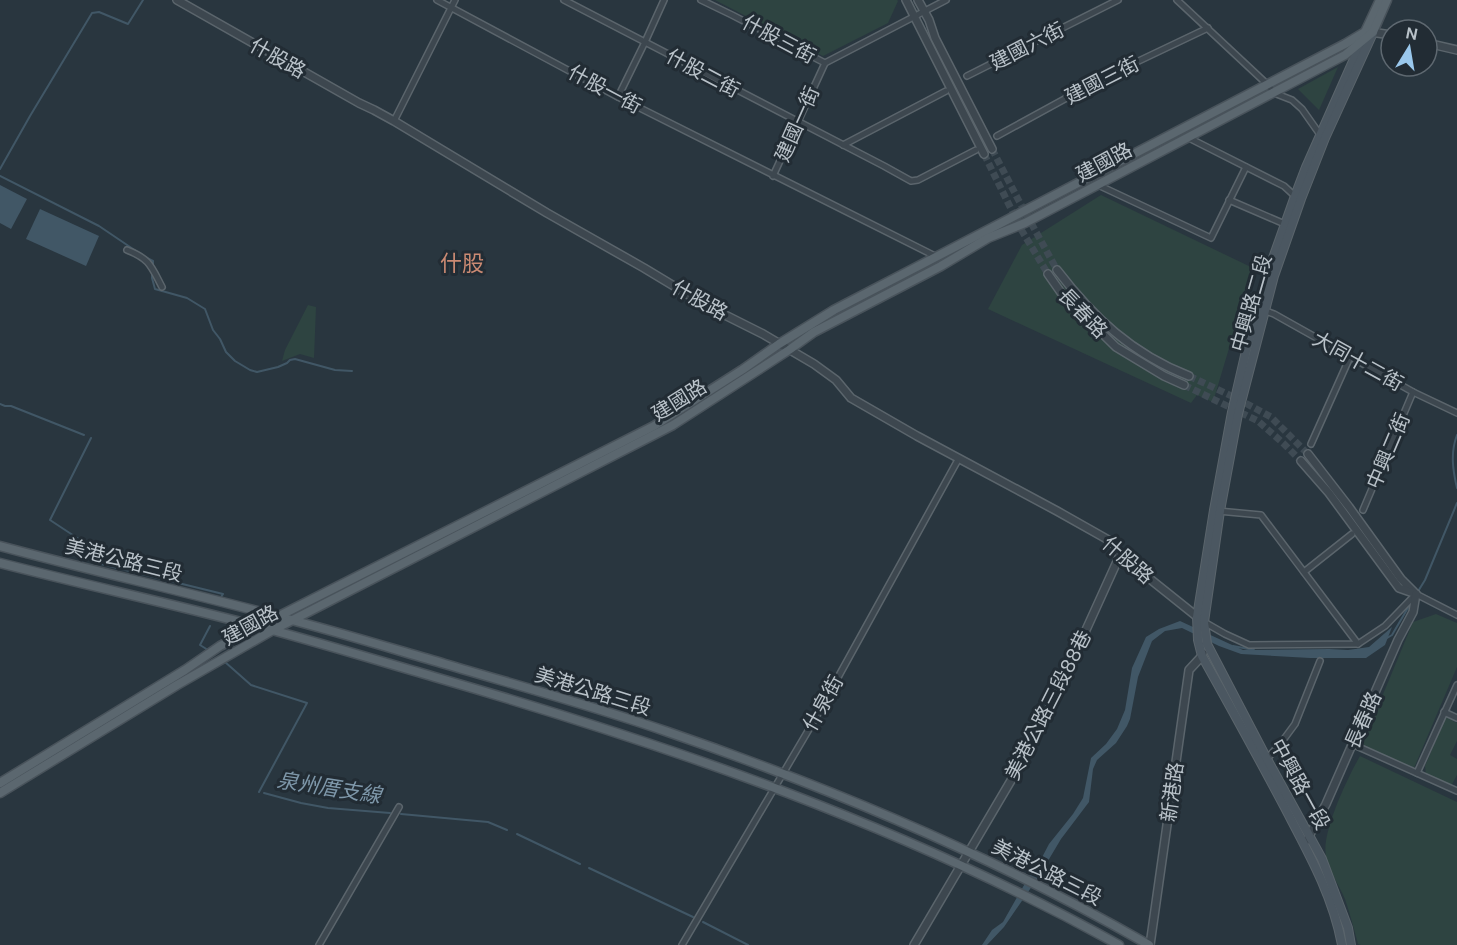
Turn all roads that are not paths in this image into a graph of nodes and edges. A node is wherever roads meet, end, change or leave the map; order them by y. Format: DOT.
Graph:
graph roads {
  1 [pos="177,0"];
  2 [pos="437,0"];
  3 [pos="455,0"];
  4 [pos="564,0"];
  5 [pos="664,0"];
  6 [pos="701,0"];
  7 [pos="906,0"];
  8 [pos="918,0"];
  9 [pos="946,0"];
  10 [pos="1118,0"];
  11 [pos="1177,0"];
  12 [pos="1380,0"];
  13 [pos="1388,0"];
  14 [pos="451,7"];
  15 [pos="924,11"];
  16 [pos="915,16"];
  17 [pos="1208,28"];
  18 [pos="1369,32"];
  19 [pos="1379,33"];
  20 [pos="645,42"];
  21 [pos="1361,42"];
  22 [pos="1439,46"];
  23 [pos="1457,50"];
  24 [pos="825,63"];
  25 [pos="967,76"];
  26 [pos="1268,85"];
  27 [pos="946,91"];
  28 [pos="1274,93"];
  29 [pos="618,97"];
  30 [pos="394,121"];
  31 [pos="797,122"];
  32 [pos="997,136"];
  33 [pos="1323,136"];
  34 [pos="1187,137"];
  35 [pos="843,145"];
  36 [pos="992,149"];
  37 [pos="976,150"];
  38 [pos="984,154"];
  39 [pos="1246,167"];
  40 [pos="773,176"];
  41 [pos="1097,184"];
  42 [pos="1298,198"];
  43 [pos="1229,200"];
  44 [pos="1288,226"];
  45 [pos="127,250"];
  46 [pos="937,257"];
  47 [pos="1057,270"];
  48 [pos="1048,274"];
  49 [pos="162,286"];
  50 [pos="1262,310"];
  51 [pos="779,344"];
  52 [pos="789,350"];
  53 [pos="1350,357"];
  54 [pos="1189,376"];
  55 [pos="1184,385"];
  56 [pos="1413,392"];
  57 [pos="1455,412"];
  58 [pos="1311,444"];
  59 [pos="1308,454"];
  60 [pos="959,458"];
  61 [pos="1301,461"];
  62 [pos="506,506"];
  63 [pos="1363,510"];
  64 [pos="1217,511"];
  65 [pos="1352,534"];
  66 [pos="0,546"];
  67 [pos="1120,555"];
  68 [pos="0,562"];
  69 [pos="1304,572"];
  70 [pos="1418,597"];
  71 [pos="1457,615"];
  72 [pos="280,616"];
  73 [pos="1200,619"];
  74 [pos="294,620"];
  75 [pos="260,627"];
  76 [pos="273,630"];
  77 [pos="1203,636"];
  78 [pos="1358,644"];
  79 [pos="1202,656"];
  80 [pos="1320,661"];
  81 [pos="1457,685"];
  82 [pos="1444,712"];
  83 [pos="1457,718"];
  84 [pos="1352,744"];
  85 [pos="1264,761"];
  86 [pos="782,773"];
  87 [pos="1417,773"];
  88 [pos="0,783"];
  89 [pos="774,787"];
  90 [pos="1457,791"];
  91 [pos="0,793"];
  92 [pos="399,807"];
  93 [pos="1310,835"];
  94 [pos="1305,845"];
  95 [pos="970,852"];
  96 [pos="961,866"];
  97 [pos="319,945"];
  98 [pos="682,945"];
  99 [pos="914,945"];
  100 [pos="1119,945"];
  101 [pos="1150,945"];
  102 [pos="1342,945"];
  103 [pos="1352,945"];
  1 -- 30 [label="street, 什股路"];
  2 -- 14 [label="street, 什股一街"];
  3 -- 14 [label="street"];
  4 -- 20 [label="street, 什股二街"];
  5 -- 20 [label="street"];
  6 -- 24 [label="street, 什股三街"];
  7 -- 16 [label="street"];
  8 -- 15 [label="street"];
  9 -- 15 [label="street, 建國一街"];
  10 -- 25 [label="street, 建國六街"];
  11 -- 17 [label="street"];
  12 -- 18 [label="main road, 中興路二段"];
  13 -- 18 [label="main road, 中興路二段"];
  14 -- 29 [label="street, 什股一街"];
  14 -- 30 [label="street"];
  15 -- 16 [label="street, 建國一街"];
  15 -- 36 [label="street"];
  16 -- 24 [label="street, 建國一街"];
  16 -- 38 [label="street"];
  17 -- 26 [label="street"];
  17 -- 32 [label="street, 建國三街"];
  18 -- 19 [label="street"];
  18 -- 21 [label="main road, 建國路"];
  18 -- 26 [label="main road, 建國路"];
  18 -- 33 [label="main road, 中興路二段"];
  20 -- 29 [label="street"];
  20 -- 31 [label="street, 什股二街"];
  21 -- 28 [label="main road, 建國路"];
  21 -- 33 [label="main road, 中興路二段"];
  22 -- 23 [label="street"];
  24 -- 31 [label="street, 建國一街"];
  26 -- 28 [label="street"];
  26 -- 46 [label="main road, 建國路"];
  27 -- 35 [label="street"];
  28 -- 33 [label="street"];
  28 -- 34 [label="main road, 建國路"];
  29 -- 40 [label="street, 什股一街"];
  30 -- 51 [label="street, 什股路"];
  31 -- 35 [label="street, 什股二街"];
  31 -- 40 [label="street, 建國一街"];
  33 -- 42 [label="main road, 中興路二段"];
  34 -- 39 [label="street"];
  34 -- 41 [label="main road, 建國路"];
  35 -- 37 [label="street"];
  39 -- 42 [label="street"];
  39 -- 43 [label="street"];
  40 -- 46 [label="street, 建國一街"];
  41 -- 43 [label="street"];
  41 -- 52 [label="main road, 建國路"];
  42 -- 44 [label="main road, 中興路二段"];
  43 -- 44 [label="street"];
  44 -- 50 [label="main road, 中興路二段"];
  45 -- 49 [label="street"];
  46 -- 51 [label="main road, 建國路"];
  47 -- 54 [label="street, 長春路"];
  48 -- 55 [label="street, 長春路"];
  50 -- 53 [label="street, 大同十二街"];
  50 -- 64 [label="main road, 中興路二段"];
  51 -- 52 [label="street, 什股路"];
  51 -- 62 [label="main road, 建國路"];
  52 -- 60 [label="street, 什股路"];
  52 -- 62 [label="main road, 建國路"];
  53 -- 56 [label="street, 大同十二街"];
  53 -- 58 [label="street"];
  56 -- 57 [label="street, 大同十二街"];
  56 -- 63 [label="street, 中興二街"];
  59 -- 70 [label="street"];
  60 -- 67 [label="street, 什股路"];
  60 -- 86 [label="street, 什泉街"];
  61 -- 70 [label="street"];
  62 -- 72 [label="main road, 建國路"];
  62 -- 74 [label="main road, 建國路"];
  64 -- 69 [label="street"];
  64 -- 73 [label="main road, 中興路二段"];
  65 -- 69 [label="street"];
  66 -- 72 [label="main road, 美港公路三段"];
  67 -- 73 [label="street, 什股路"];
  67 -- 95 [label="street, 美港公路三段88巷"];
  68 -- 75 [label="main road, 美港公路三段"];
  69 -- 78 [label="street"];
  70 -- 71 [label="street"];
  70 -- 78 [label="street"];
  70 -- 84 [label="street, 長春路"];
  72 -- 74 [label="main road, 美港公路三段"];
  72 -- 75 [label="main road, 建國路"];
  73 -- 77 [label="main road, 中興路二段"];
  73 -- 78 [label="street"];
  74 -- 76 [label="main road, 建國路"];
  74 -- 86 [label="main road, 美港公路三段"];
  75 -- 76 [label="main road, 美港公路三段"];
  75 -- 88 [label="main road, 建國路"];
  76 -- 89 [label="main road, 美港公路三段"];
  76 -- 91 [label="main road, 建國路"];
  77 -- 79 [label="main road, 中興路二段"];
  77 -- 85 [label="main road, 中興路一段"];
  79 -- 85 [label="main road, 中興路一段"];
  79 -- 101 [label="street, 新港路"];
  80 -- 85 [label="street"];
  81 -- 82 [label="street"];
  82 -- 83 [label="street"];
  82 -- 87 [label="street"];
  84 -- 87 [label="street"];
  84 -- 93 [label="street, 長春路"];
  85 -- 93 [label="main road, 中興路一段"];
  85 -- 94 [label="main road, 中興路一段"];
  86 -- 89 [label="street, 什泉街"];
  86 -- 95 [label="main road, 美港公路三段"];
  87 -- 90 [label="street"];
  89 -- 96 [label="main road, 美港公路三段"];
  89 -- 98 [label="street, 什泉街"];
  92 -- 97 [label="street"];
  93 -- 94 [label="street, 長春路"];
  93 -- 103 [label="main road, 中興路一段"];
  94 -- 102 [label="main road, 中興路一段"];
  95 -- 96 [label="street, 美港公路三段88巷"];
  95 -- 101 [label="main road, 美港公路三段"];
  96 -- 99 [label="street, 美港公路三段88巷"];
  96 -- 100 [label="main road, 美港公路三段"];
}
